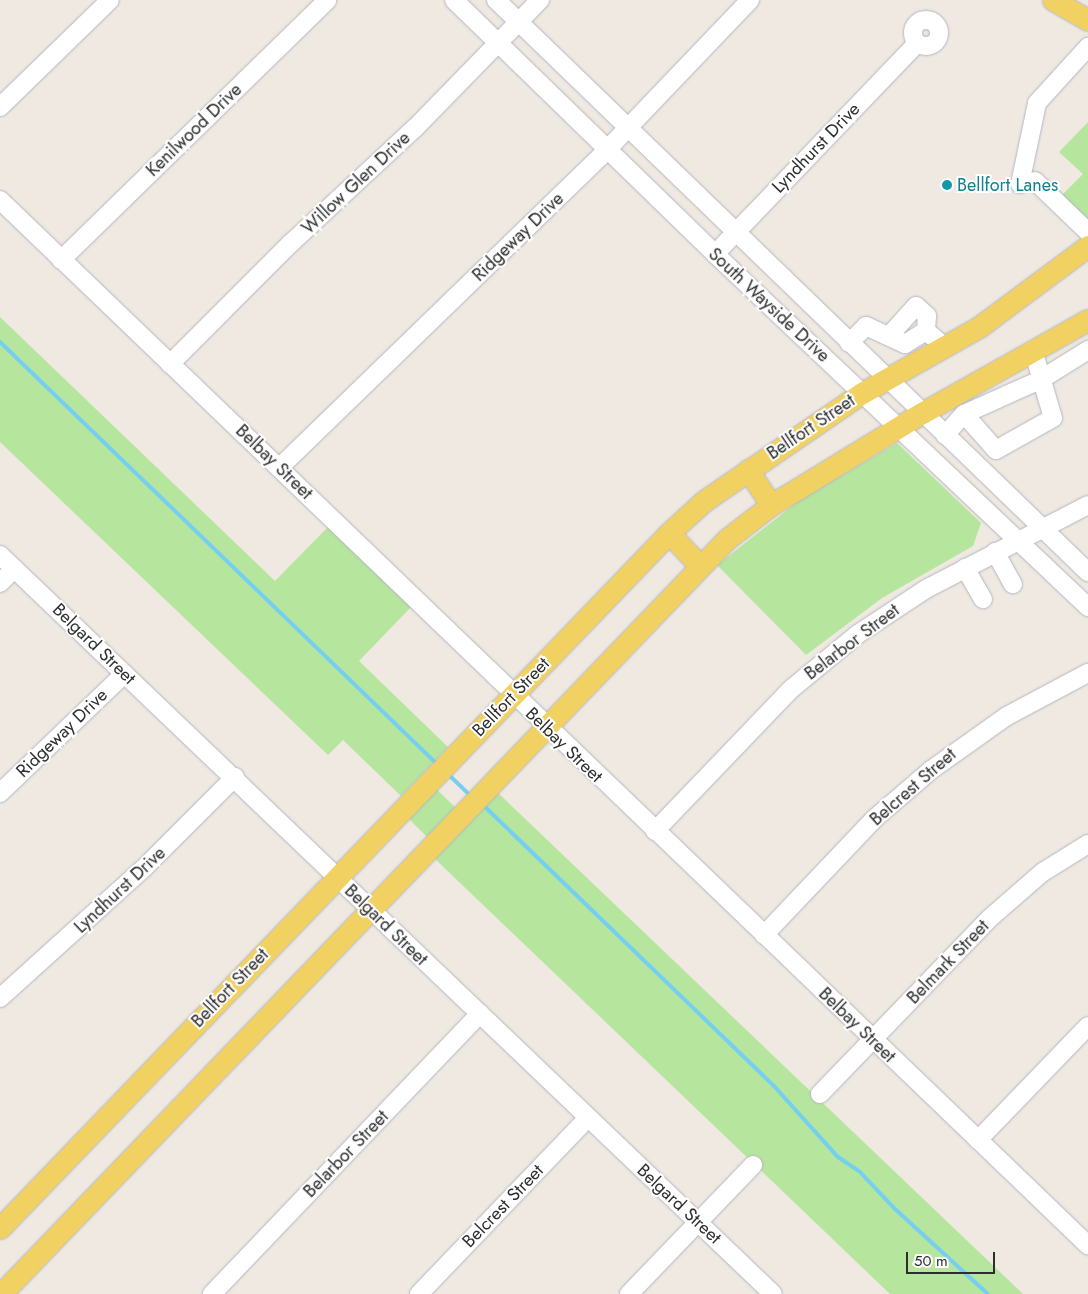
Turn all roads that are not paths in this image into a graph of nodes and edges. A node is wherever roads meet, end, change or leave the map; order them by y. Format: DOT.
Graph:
graph roads {
  1 [pos="110,0"];
  2 [pos="327,0"];
  3 [pos="454,0"];
  4 [pos="496,0"];
  5 [pos="540,0"];
  6 [pos="750,0"];
  7 [pos="1053,0"];
  8 [pos="1088,20"];
  9 [pos="519,22"];
  10 [pos="498,43"];
  11 [pos="917,43"];
  12 [pos="1088,47"];
  13 [pos="0,107"];
  14 [pos="629,128"];
  15 [pos="608,149"];
  16 [pos="0,200"];
  17 [pos="735,232"];
  18 [pos="1088,232"];
  19 [pos="1088,246"];
  20 [pos="715,254"];
  21 [pos="61,260"];
  22 [pos="1088,320"];
  23 [pos="916,323"];
  24 [pos="889,336"];
  25 [pos="849,343"];
  26 [pos="945,347"];
  27 [pos="1033,350"];
  28 [pos="1088,350"];
  29 [pos="170,364"];
  30 [pos="887,380"];
  31 [pos="1040,380"];
  32 [pos="862,393"];
  33 [pos="922,413"];
  34 [pos="964,414"];
  35 [pos="898,427"];
  36 [pos="945,435"];
  37 [pos="280,467"];
  38 [pos="748,470"];
  39 [pos="771,505"];
  40 [pos="1088,506"];
  41 [pos="1042,529"];
  42 [pos="669,533"];
  43 [pos="1018,540"];
  44 [pos="995,552"];
  45 [pos="0,555"];
  46 [pos="699,565"];
  47 [pos="965,568"];
  48 [pos="14,569"];
  49 [pos="1088,572"];
  50 [pos="0,583"];
  51 [pos="1013,584"];
  52 [pos="983,600"];
  53 [pos="1088,607"];
  54 [pos="1088,673"];
  55 [pos="124,674"];
  56 [pos="513,695"];
  57 [pos="544,726"];
  58 [pos="235,777"];
  59 [pos="0,793"];
  60 [pos="655,831"];
  61 [pos="1088,844"];
  62 [pos="337,877"];
  63 [pos="370,908"];
  64 [pos="764,935"];
  65 [pos="0,998"];
  66 [pos="480,1014"];
  67 [pos="1088,1026"];
  68 [pos="872,1040"];
  69 [pos="820,1094"];
  70 [pos="588,1118"];
  71 [pos="978,1140"];
  72 [pos="753,1165"];
  73 [pos="698,1222"];
  74 [pos="0,1228"];
  75 [pos="1086,1240"];
  76 [pos="1,1294"];
  77 [pos="212,1294"];
  78 [pos="419,1294"];
  79 [pos="629,1294"];
  80 [pos="773,1294"];
  1 -- 13 [label="street"];
  2 -- 21 [label="street, Kenilwood Drive"];
  3 -- 10 [label="street, South Wayside Drive"];
  4 -- 9 [label="street, South Wayside Drive"];
  5 -- 9 [label="street, Willow Glen Drive"];
  6 -- 14 [label="street, Ridgeway Drive"];
  7 -- 8 [label="main road"];
  9 -- 10 [label="street, Willow Glen Drive"];
  9 -- 14 [label="street, South Wayside Drive"];
  10 -- 15 [label="street, South Wayside Drive"];
  10 -- 29 [label="street, Willow Glen Drive"];
  11 -- 17 [label="street, Lyndhurst Drive"];
  12 -- 18 [label="street"];
  14 -- 15 [label="street, Ridgeway Drive"];
  14 -- 17 [label="street, South Wayside Drive"];
  15 -- 20 [label="street, South Wayside Drive"];
  15 -- 37 [label="street, Ridgeway Drive"];
  16 -- 21 [label="street, Belbay Street"];
  17 -- 20 [label="street, Lyndhurst Drive"];
  17 -- 25 [label="street, South Wayside Drive"];
  19 -- 26 [label="main road, Bellfort Street"];
  20 -- 32 [label="street, South Wayside Drive"];
  21 -- 29 [label="street, Belbay Street"];
  22 -- 27 [label="main road"];
  23 -- 24 [label="street"];
  23 -- 24 [label="street"];
  23 -- 26 [label="street"];
  24 -- 25 [label="street"];
  25 -- 30 [label="street, South Wayside Drive"];
  26 -- 30 [label="main road, Bellfort Street"];
  27 -- 31 [label="street"];
  27 -- 33 [label="main road"];
  28 -- 31 [label="street"];
  29 -- 37 [label="street, Belbay Street"];
  30 -- 32 [label="main road, Bellfort Street"];
  30 -- 33 [label="street, South Wayside Drive"];
  31 -- 34 [label="street"];
  31 -- 34 [label="street"];
  32 -- 35 [label="street, South Wayside Drive"];
  32 -- 38 [label="main road, Bellfort Street"];
  33 -- 35 [label="main road"];
  33 -- 36 [label="street, South Wayside Drive"];
  34 -- 36 [label="street"];
  35 -- 39 [label="main road"];
  35 -- 43 [label="street, South Wayside Drive"];
  36 -- 41 [label="street, South Wayside Drive"];
  37 -- 56 [label="street, Belbay Street"];
  38 -- 39 [label="main road"];
  38 -- 42 [label="main road, Bellfort Street"];
  39 -- 46 [label="main road"];
  40 -- 41 [label="street, Belarbor Street"];
  41 -- 43 [label="street, Belarbor Street"];
  41 -- 49 [label="street, South Wayside Drive"];
  42 -- 46 [label="main road"];
  42 -- 56 [label="main road, Bellfort Street"];
  43 -- 44 [label="street, Belarbor Street"];
  43 -- 53 [label="street, South Wayside Drive"];
  44 -- 47 [label="street, Belarbor Street"];
  44 -- 51 [label="street"];
  45 -- 48 [label="street, Belgard Street"];
  46 -- 57 [label="main road"];
  47 -- 52 [label="street"];
  47 -- 60 [label="street, Belarbor Street"];
  48 -- 50 [label="street"];
  48 -- 55 [label="street, Belgard Street"];
  54 -- 64 [label="street, Belcrest Street"];
  55 -- 58 [label="street, Belgard Street"];
  55 -- 59 [label="street, Ridgeway Drive"];
  56 -- 57 [label="street, Belbay Street"];
  56 -- 62 [label="main road, Bellfort Street"];
  57 -- 60 [label="street, Belbay Street"];
  57 -- 63 [label="main road"];
  58 -- 62 [label="street, Belgard Street"];
  58 -- 65 [label="street, Lyndhurst Drive"];
  60 -- 64 [label="street, Belbay Street"];
  61 -- 68 [label="street, Belmark Street"];
  62 -- 63 [label="street, Belgard Street"];
  62 -- 74 [label="main road, Bellfort Street"];
  63 -- 66 [label="street, Belgard Street"];
  63 -- 76 [label="main road"];
  64 -- 68 [label="street, Belbay Street"];
  66 -- 70 [label="street, Belgard Street"];
  66 -- 77 [label="street, Belarbor Street"];
  67 -- 71 [label="street"];
  68 -- 69 [label="street, Belmark Street"];
  68 -- 71 [label="street, Belbay Street"];
  70 -- 73 [label="street, Belgard Street"];
  70 -- 78 [label="street, Belcrest Street"];
  71 -- 75 [label="street, Belbay Street"];
  72 -- 73 [label="street"];
  73 -- 79 [label="street"];
  73 -- 80 [label="street, Belgard Street"];
}
